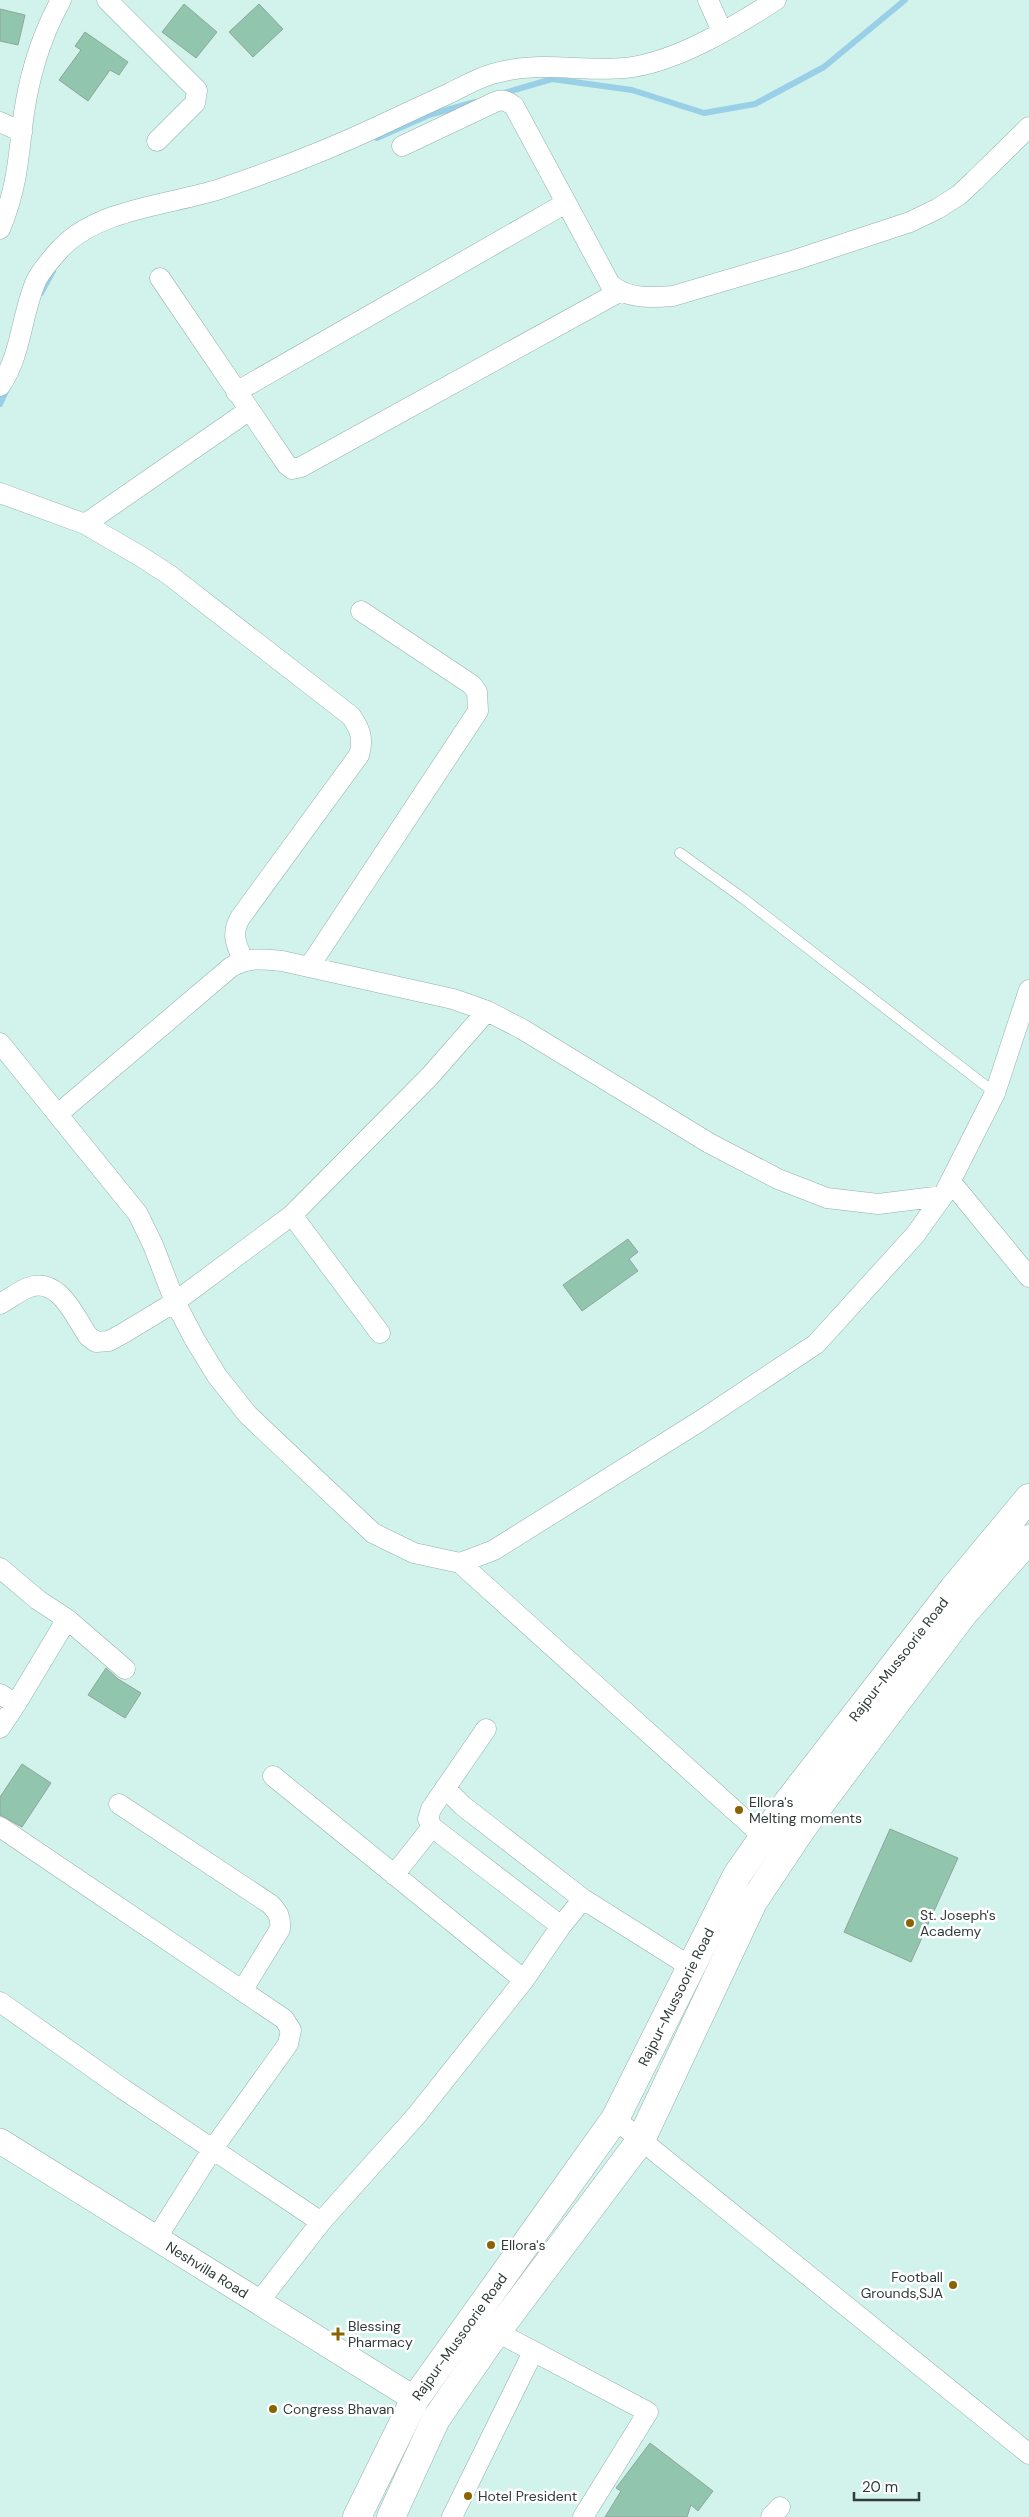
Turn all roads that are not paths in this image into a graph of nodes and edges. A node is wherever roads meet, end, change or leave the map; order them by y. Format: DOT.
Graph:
graph roads {
  1 [pos="60,0"];
  2 [pos="107,0"];
  3 [pos="708,0"];
  4 [pos="776,0"];
  5 [pos="722,30"];
  6 [pos="0,122"];
  7 [pos="1029,127"];
  8 [pos="22,132"];
  9 [pos="157,141"];
  10 [pos="402,146"];
  11 [pos="566,203"];
  12 [pos="0,229"];
  13 [pos="160,278"];
  14 [pos="619,292"];
  15 [pos="0,386"];
  16 [pos="236,392"];
  17 [pos="248,411"];
  18 [pos="0,493"];
  19 [pos="85,524"];
  20 [pos="361,611"];
  21 [pos="680,854"];
  22 [pos="243,960"];
  23 [pos="309,967"];
  24 [pos="1029,990"];
  25 [pos="487,1011"];
  26 [pos="0,1043"];
  27 [pos="994,1093"];
  28 [pos="58,1114"];
  29 [pos="947,1189"];
  30 [pos="292,1215"];
  31 [pos="1029,1277"];
  32 [pos="175,1302"];
  33 [pos="0,1304"];
  34 [pos="380,1332"];
  35 [pos="1029,1498"];
  36 [pos="1029,1539"];
  37 [pos="460,1563"];
  38 [pos="0,1568"];
  39 [pos="67,1619"];
  40 [pos="125,1668"];
  41 [pos="8,1699"];
  42 [pos="0,1728"];
  43 [pos="486,1730"];
  44 [pos="272,1776"];
  45 [pos="445,1788"];
  46 [pos="119,1804"];
  47 [pos="0,1827"];
  48 [pos="432,1827"];
  49 [pos="764,1837"];
  50 [pos="394,1875"];
  51 [pos="583,1899"];
  52 [pos="561,1926"];
  53 [pos="691,1966"];
  54 [pos="524,1980"];
  55 [pos="242,1991"];
  56 [pos="0,2002"];
  57 [pos="615,2118"];
  58 [pos="640,2140"];
  59 [pos="0,2141"];
  60 [pos="212,2150"];
  61 [pos="321,2222"];
  62 [pos="156,2239"];
  63 [pos="258,2302"];
  64 [pos="497,2332"];
  65 [pos="533,2352"];
  66 [pos="415,2399"];
  67 [pos="1029,2454"];
  68 [pos="357,2517"];
  69 [pos="391,2517"];
  70 [pos="452,2517"];
  71 [pos="583,2517"];
  1 -- 8 [label="street"];
  2 -- 9 [label="street"];
  3 -- 5 [label="street"];
  4 -- 5 [label="street"];
  5 -- 15 [label="street"];
  6 -- 8 [label="street"];
  7 -- 14 [label="street"];
  8 -- 12 [label="street"];
  10 -- 11 [label="street"];
  11 -- 14 [label="street"];
  11 -- 16 [label="street"];
  13 -- 16 [label="street"];
  14 -- 17 [label="street"];
  16 -- 17 [label="street"];
  17 -- 19 [label="street"];
  18 -- 19 [label="street"];
  19 -- 22 [label="street"];
  20 -- 23 [label="street"];
  21 -- 27 [label="lane"];
  22 -- 23 [label="street"];
  22 -- 28 [label="street"];
  23 -- 25 [label="street"];
  24 -- 27 [label="street"];
  25 -- 29 [label="street"];
  25 -- 30 [label="street"];
  26 -- 28 [label="street"];
  27 -- 29 [label="street"];
  28 -- 32 [label="street"];
  29 -- 31 [label="street"];
  29 -- 37 [label="street"];
  30 -- 32 [label="street"];
  30 -- 34 [label="street"];
  32 -- 33 [label="street"];
  32 -- 37 [label="street"];
  35 -- 49 [label="main road, Rajpur-Mussoorie Road"];
  36 -- 58 [label="main road, Rajpur-Mussoorie Road"];
  37 -- 49 [label="street"];
  38 -- 39 [label="street"];
  39 -- 40 [label="street"];
  39 -- 41 [label="street"];
  41 -- 42 [label="street"];
  43 -- 45 [label="street"];
  44 -- 50 [label="street"];
  45 -- 48 [label="street"];
  45 -- 51 [label="street"];
  46 -- 55 [label="street"];
  47 -- 55 [label="street"];
  48 -- 50 [label="street"];
  48 -- 52 [label="street"];
  49 -- 53 [label="main road, Rajpur-Mussoorie Road"];
  50 -- 54 [label="street"];
  51 -- 52 [label="street"];
  51 -- 53 [label="street"];
  52 -- 54 [label="street"];
  53 -- 57 [label="main road, Rajpur-Mussoorie Road"];
  54 -- 61 [label="street"];
  55 -- 60 [label="street"];
  56 -- 60 [label="street"];
  57 -- 58 [label="street"];
  57 -- 66 [label="main road, Rajpur-Mussoorie Road"];
  58 -- 64 [label="main road, Rajpur-Mussoorie Road"];
  58 -- 67 [label="street"];
  59 -- 62 [label="street, Neshvilla Road"];
  60 -- 61 [label="street"];
  60 -- 62 [label="street"];
  61 -- 63 [label="street"];
  62 -- 63 [label="street, Neshvilla Road"];
  63 -- 66 [label="street, Neshvilla Road"];
  64 -- 65 [label="street"];
  64 -- 69 [label="main road, Rajpur-Mussoorie Road"];
  65 -- 70 [label="street"];
  65 -- 71 [label="street"];
  66 -- 68 [label="main road, Rajpur-Mussoorie Road"];
}
